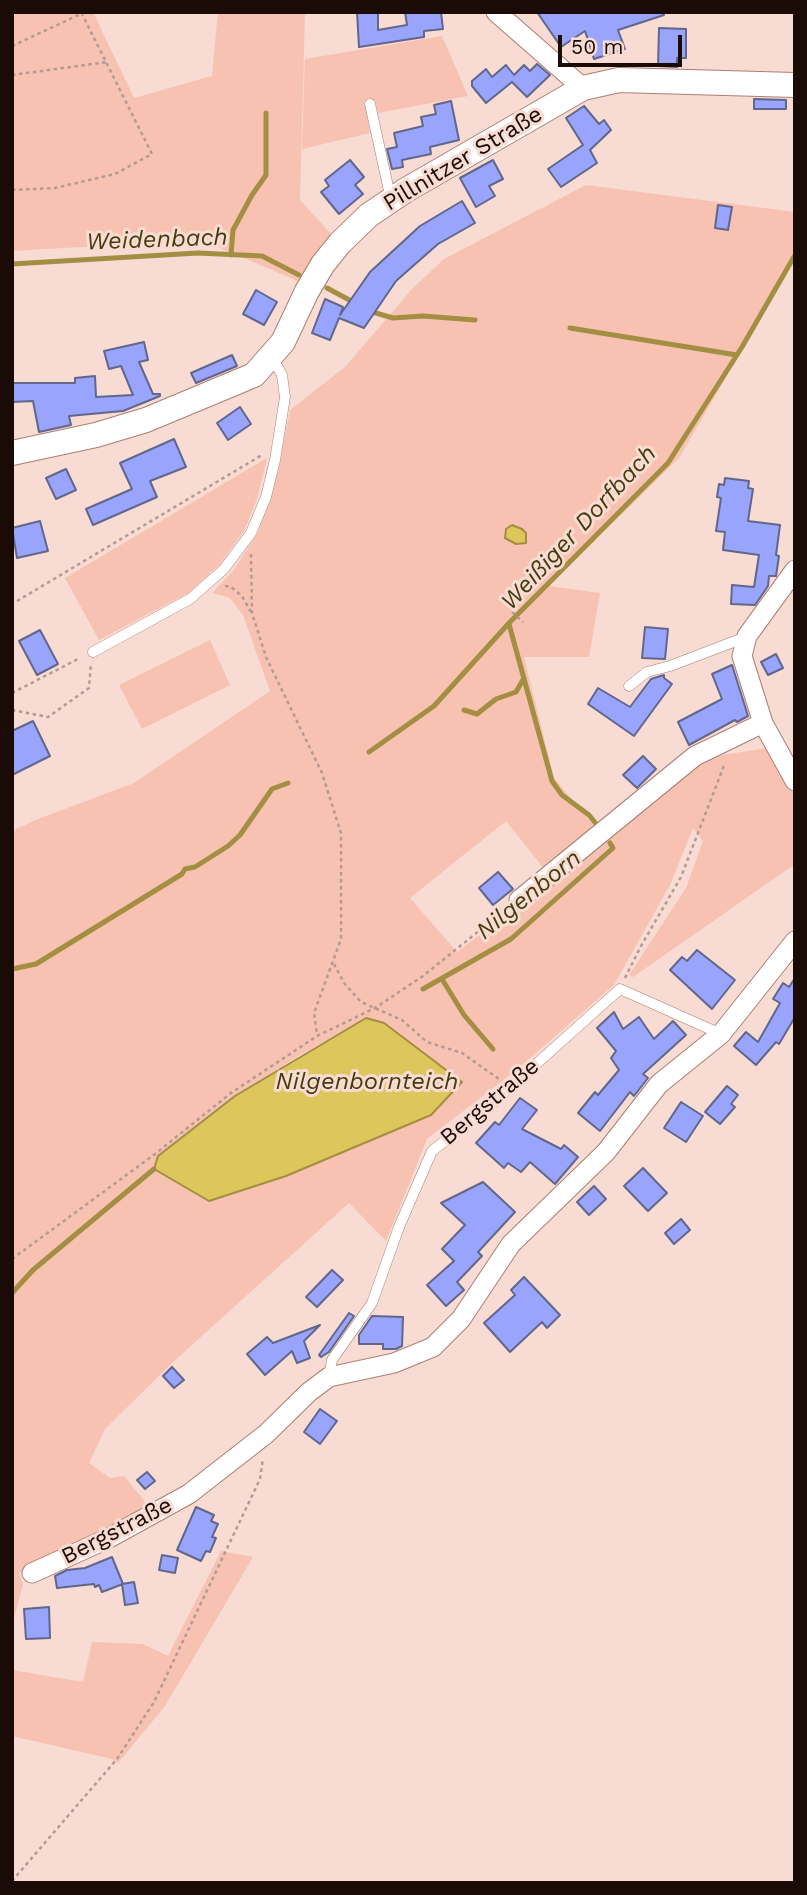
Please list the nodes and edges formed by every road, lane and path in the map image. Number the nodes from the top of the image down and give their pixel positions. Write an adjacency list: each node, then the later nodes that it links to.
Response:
1 (496, 12): 7 (street)
2 (83, 13): 3 (path); 4 (path)
3 (12, 46)
4 (107, 62): 5 (path); 9 (path)
5 (12, 75)
6 (795, 85): 7 (street, Pillnitzer Straße)
7 (583, 88): 10 (street, Pillnitzer Straße)
8 (370, 104): 10 (lane)
9 (12, 190)
10 (391, 200): 11 (street, Pillnitzer Straße)
11 (272, 356): 12 (lane); 13 (street, Pillnitzer Straße)
12 (277, 446): 14 (lane); 17 (path)
13 (12, 453)
14 (251, 533): 16 (lane); 19 (path)
15 (795, 570): 21 (street)
16 (204, 587): 19 (path); 22 (lane)
17 (17, 601)
18 (512, 612): 20 (path)
19 (252, 613): 31 (path)
20 (523, 622)
21 (747, 636): 23 (lane); 26 (street)
22 (93, 652): 24 (path); 25 (path)
23 (629, 686)
24 (12, 693)
25 (12, 710)
26 (763, 723): 27 (street); 28 (street)
27 (736, 737): 29 (street); 32 (path)
28 (795, 780)
29 (519, 900): 33 (path)
30 (795, 941): 34 (street, Bergstraße)
31 (334, 962): 33 (path); 35 (path)
32 (620, 989): 34 (lane); 36 (lane, Bergstraße)
33 (374, 1008): 35 (path); 36 (path)
34 (721, 1034): 38 (street, Bergstraße)
35 (317, 1036): 37 (path)
36 (509, 1087): 38 (lane, Bergstraße)
37 (12, 1259)
38 (329, 1377): 39 (street, Bergstraße)
39 (266, 1434): 40 (street, Bergstraße); 41 (path)
40 (32, 1573)
41 (12, 1881)

